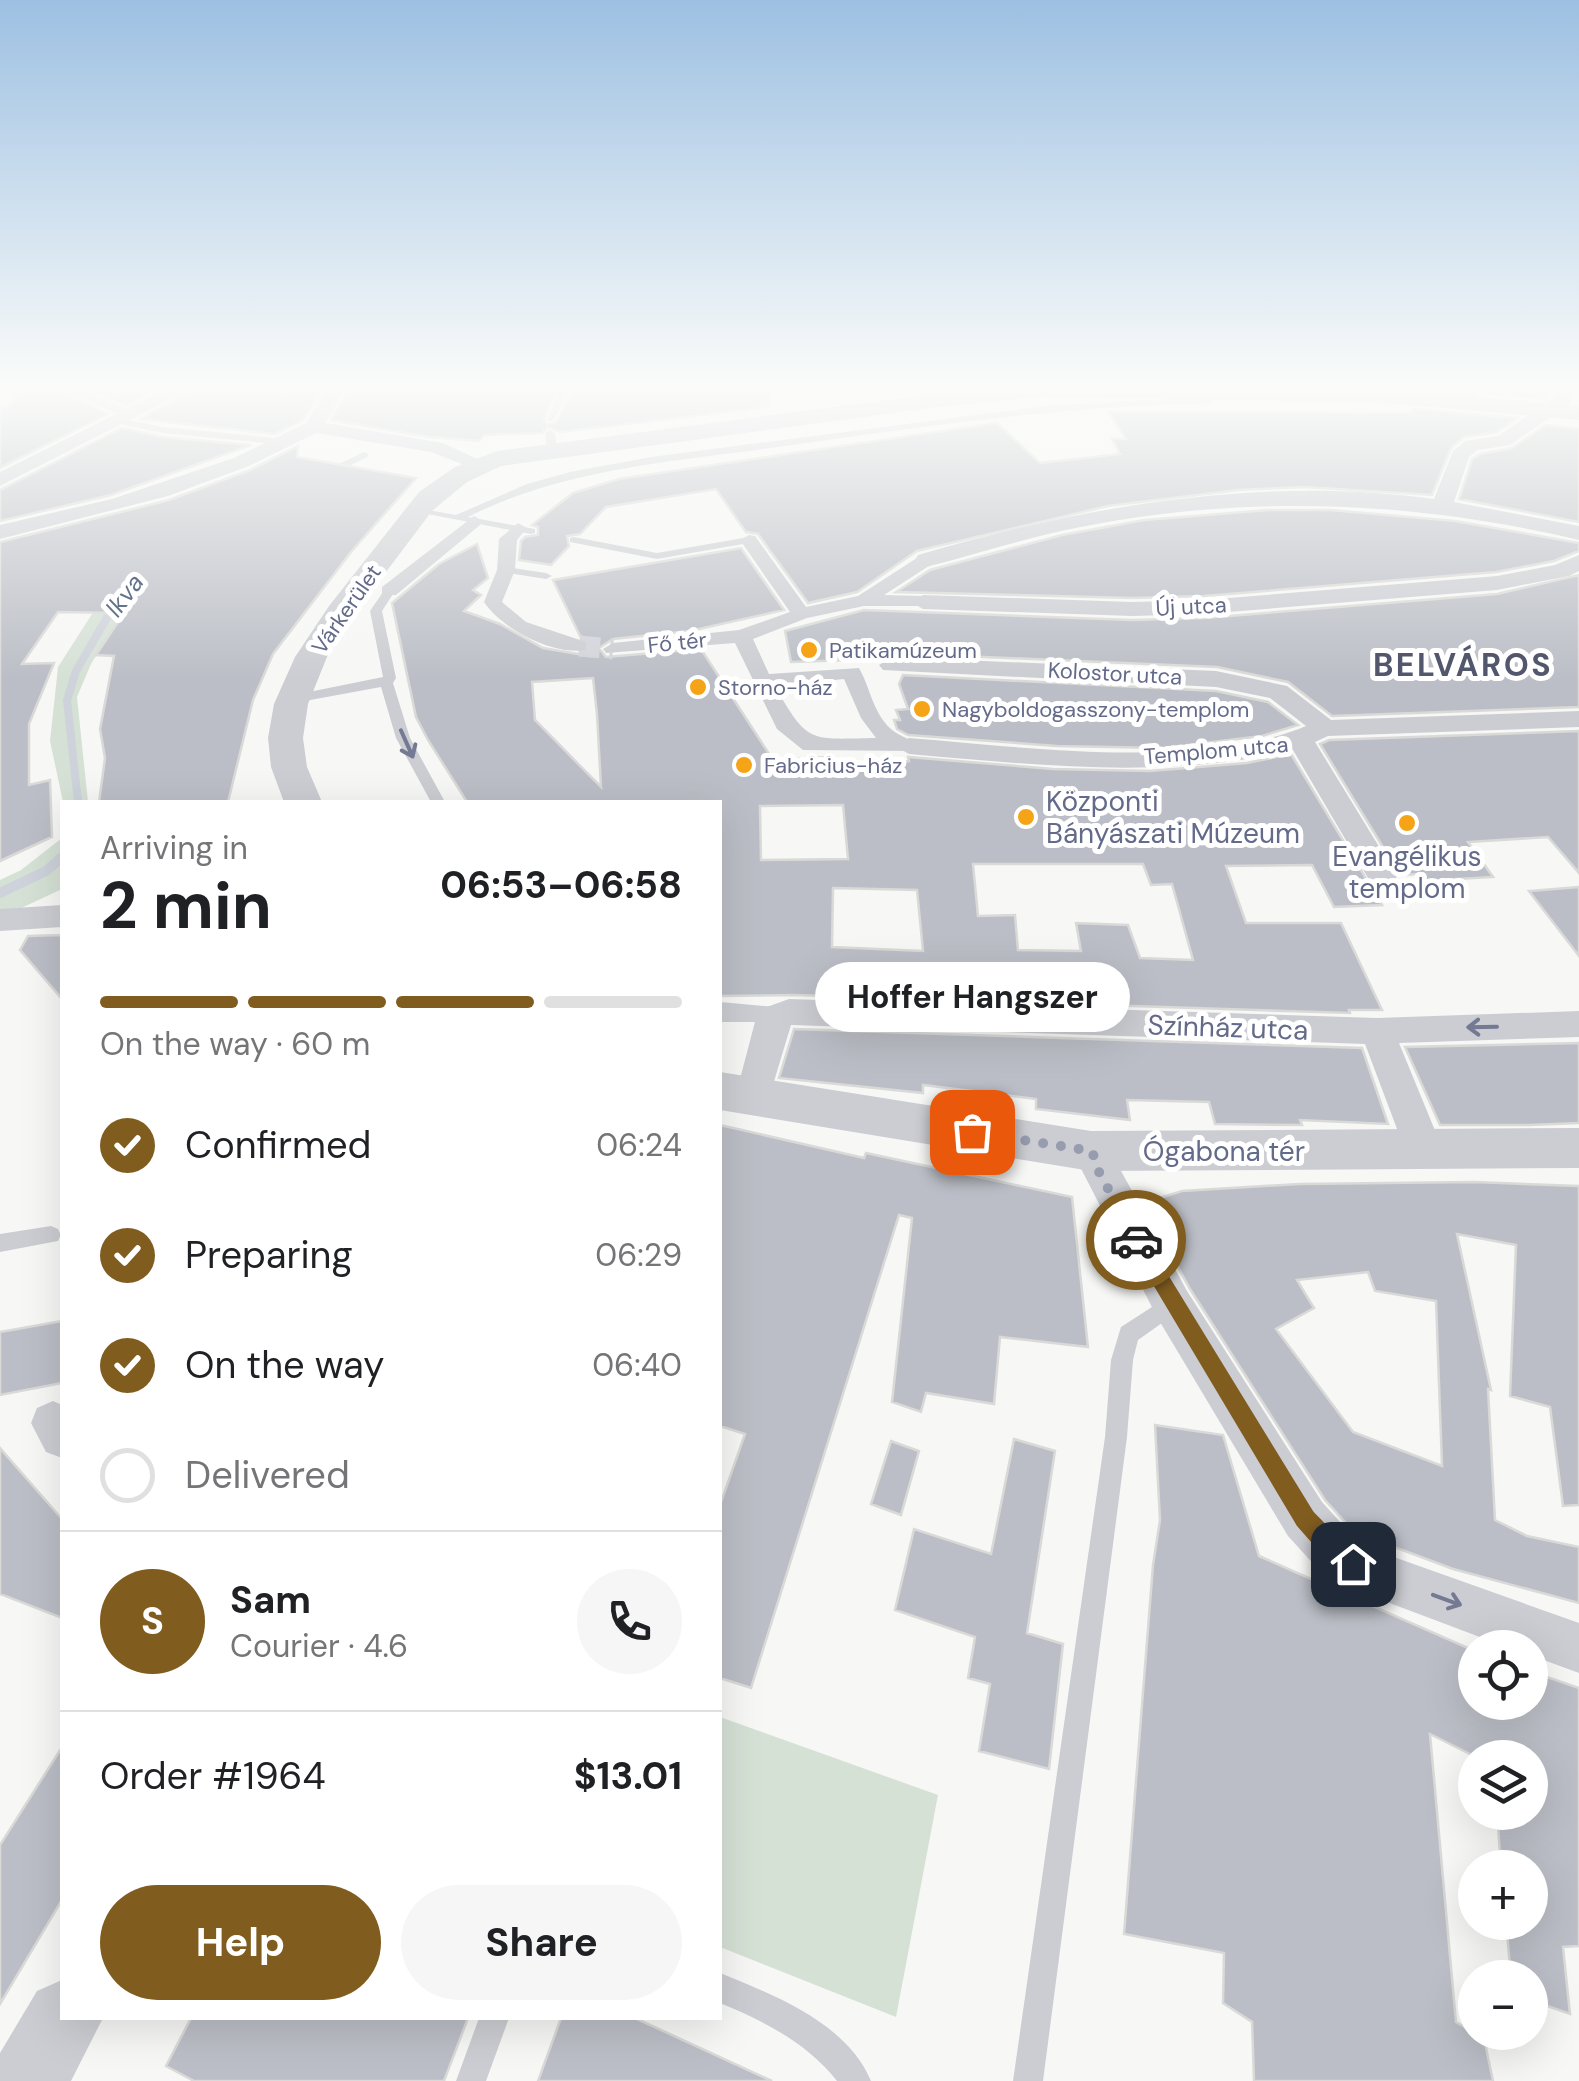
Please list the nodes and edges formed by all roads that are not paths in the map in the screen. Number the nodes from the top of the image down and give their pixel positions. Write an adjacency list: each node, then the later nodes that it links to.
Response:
1 (167, 486): 9 (street)
2 (443, 486): 6 (street, Várkerület)
3 (532, 486): 7 (lane)
4 (1449, 486): 5 (street)
5 (1442, 506): 10 (street); 13 (street)
6 (418, 511): 7 (lane); 28 (street, Várkerület)
7 (466, 520): 8 (lane); 17 (street, Várkerület)
8 (524, 530): 15 (street)
9 (0, 532)
10 (1579, 533)
11 (749, 540): 12 (lane); 20 (street)
12 (579, 541)
13 (926, 560): 18 (street)
14 (1579, 562): 19 (street, Új utca)
15 (506, 570): 16 (lane); 22 (street)
16 (546, 576)
17 (389, 591): 27 (lane, Várkerület)
18 (864, 600): 19 (street, Új utca); 20 (street, Új utca)
19 (923, 602)
20 (801, 614): 21 (street, Fő tér)
21 (742, 636): 23 (street, Fő tér); 26 (street, Fő tér)
22 (579, 646)
23 (613, 649)
24 (892, 665): 25 (street); 30 (street, Kolostor utca)
25 (852, 672): 26 (street); 31 (street)
26 (762, 681): 31 (street, Fő tér)
27 (386, 682): 28 (lane, Várkerület); 33 (lane, Várkerület, one-way to 33)
28 (294, 699): 32 (street, Várkerület)
29 (1579, 720): 30 (street, Templom utca)
30 (1312, 735): 31 (street, Templom utca); 34 (street)
31 (901, 745)
32 (302, 800)
33 (437, 800)
34 (1382, 876)
35 (60, 916): 36 (street)
36 (0, 920)
37 (722, 1012): 38 (street, Színház utca)
38 (777, 1015): 40 (street, Színház utca); 41 (street, Ógabona tér)
39 (1579, 1024): 40 (street, Színház utca, one-way to 40)
40 (1377, 1031): 43 (street)
41 (736, 1094): 44 (street, Ógabona tér)
42 (1579, 1148): 43 (street, Ógabona tér)
43 (1424, 1150): 44 (street, Ógabona tér)
44 (1092, 1151): 47 (street)
45 (51, 1234): 46 (lane)
46 (0, 1243)
47 (1172, 1304): 48 (street, one-way to 48); 55 (lane)
48 (1579, 1648)
49 (722, 1989): 54 (lane)
50 (63, 2020): 52 (street)
51 (493, 2020): 53 (lane)
52 (28, 2081)
53 (471, 2081)
54 (856, 2081)
55 (1028, 2081)

